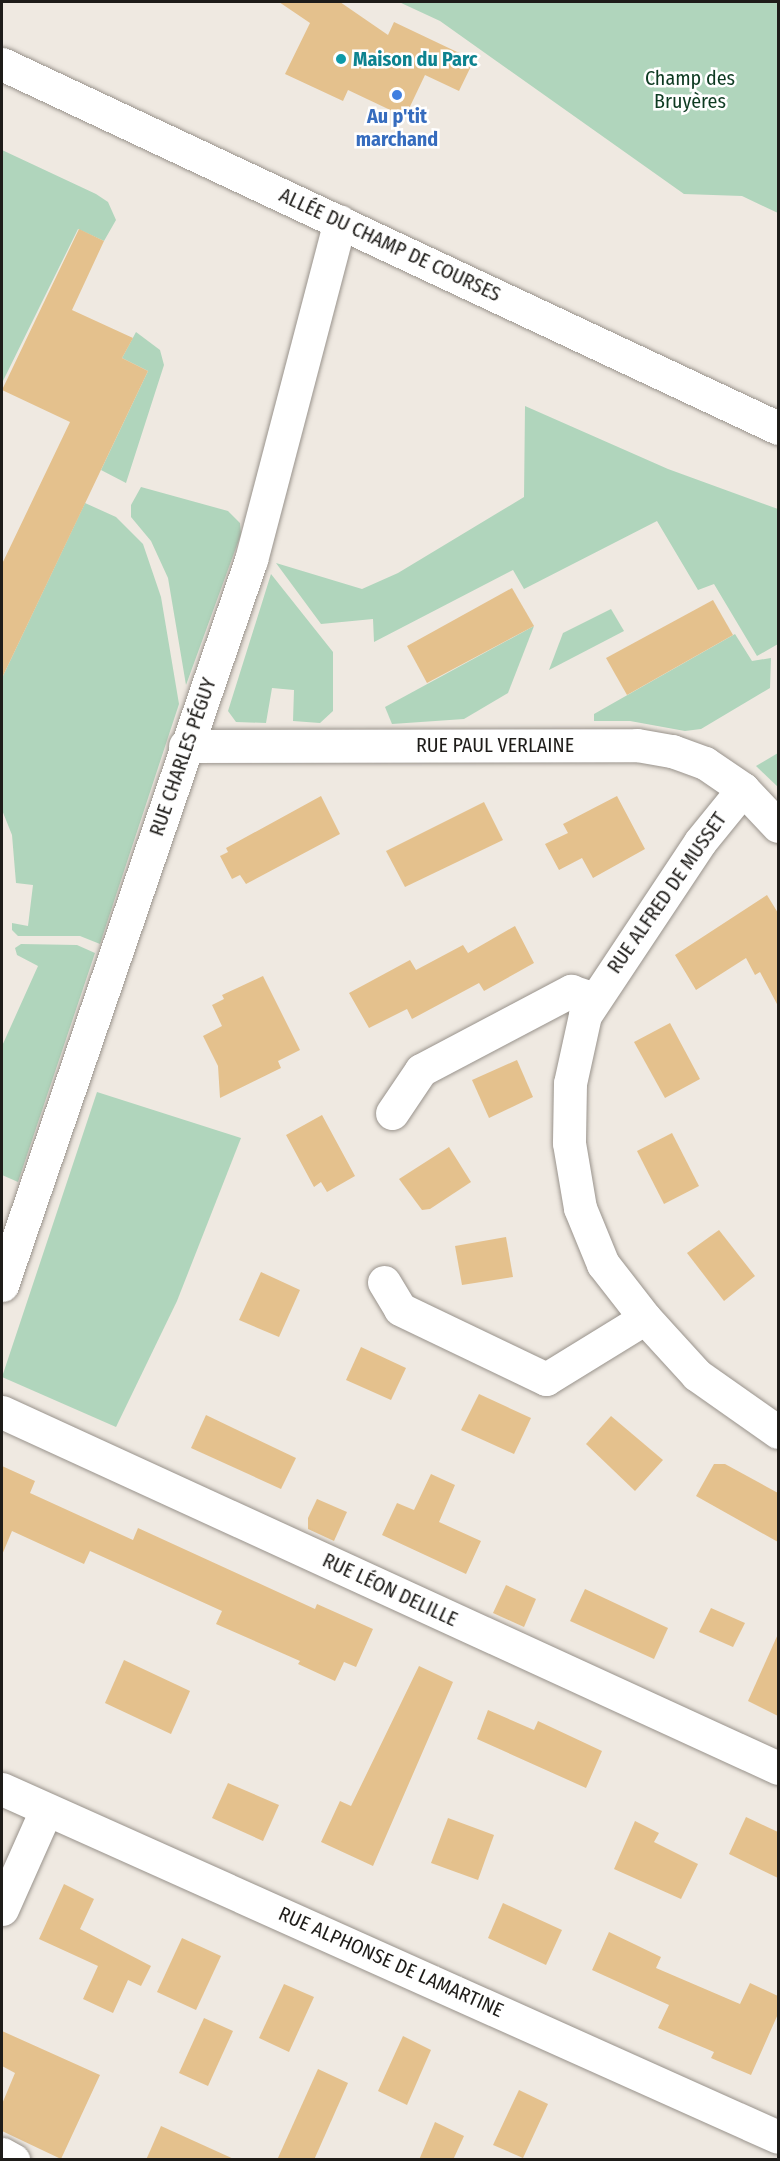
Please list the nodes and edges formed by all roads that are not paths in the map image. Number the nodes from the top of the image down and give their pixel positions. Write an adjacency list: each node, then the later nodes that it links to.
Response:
1 (2, 64): 2 (street, ALLÉE DU CHAMP DE COURSES)
2 (340, 221): 3 (street, ALLÉE DU CHAMP DE COURSES); 4 (street, RUE CHARLES PÉGUY)
3 (778, 428)
4 (185, 746): 5 (street, RUE PAUL VERLAINE); 10 (street, RUE CHARLES PÉGUY)
5 (743, 789): 6 (street, RUE PAUL VERLAINE); 7 (street, RUE ALFRED DE MUSSET)
6 (778, 826)
7 (594, 999): 8 (street); 11 (street, RUE ALFRED DE MUSSET)
8 (392, 1113)
9 (384, 1282): 11 (street)
10 (2, 1285)
11 (645, 1318): 13 (street, RUE ALFRED DE MUSSET)
12 (2, 1412): 14 (street, RUE LÉON DELILLE)
13 (778, 1432)
14 (778, 1768)
15 (2, 1789): 16 (street, RUE ALPHONSE DE LAMARTINE)
16 (46, 1810): 17 (street); 18 (street, RUE ALPHONSE DE LAMARTINE)
17 (2, 1909)
18 (778, 2137)
19 (2, 2154): 20 (street)
20 (13, 2160)

